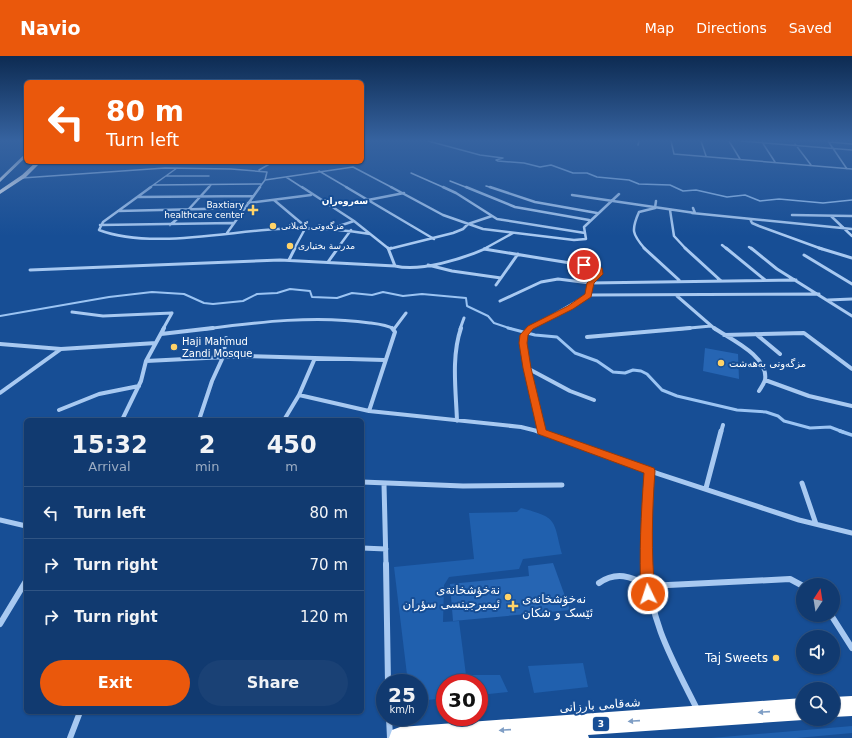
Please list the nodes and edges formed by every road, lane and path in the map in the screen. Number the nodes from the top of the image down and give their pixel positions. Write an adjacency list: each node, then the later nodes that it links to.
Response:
1 (8, 173): 15 (main road)
2 (27, 173): 13 (main road)
3 (102, 173): 13 (street)
4 (170, 173): 10 (street)
5 (267, 173): 14 (street)
6 (309, 173): 12 (street)
7 (322, 173): 30 (street)
8 (364, 173): 22 (street)
9 (411, 173): 42 (street)
10 (166, 176): 11 (street); 18 (street)
11 (210, 176)
12 (286, 177): 14 (street); 24 (street)
13 (22, 178): 21 (main road)
14 (265, 180): 17 (street)
15 (0, 181)
16 (450, 181): 46 (street)
17 (262, 184): 19 (street); 27 (street)
18 (154, 185): 19 (street); 28 (street)
19 (211, 185): 26 (street)
20 (486, 186): 40 (street)
21 (0, 192)
22 (404, 193): 30 (street); 49 (street)
23 (619, 194): 31 (street)
24 (312, 195): 29 (street); 47 (street)
25 (572, 195): 31 (street)
26 (201, 196): 27 (street); 28 (street); 37 (street)
27 (253, 196): 33 (street)
28 (137, 197): 39 (street)
29 (274, 200): 33 (street); 53 (street)
30 (368, 200): 63 (street)
31 (612, 201): 35 (street); 40 (street)
32 (656, 201): 35 (street)
33 (248, 203): 34 (street)
34 (243, 208): 37 (street); 48 (street)
35 (655, 208): 38 (street); 77 (street)
36 (693, 208): 41 (street)
37 (189, 209): 39 (street); 51 (street)
38 (670, 210): 41 (street); 78 (street)
39 (117, 211): 52 (street)
40 (597, 213): 46 (street)
41 (692, 213): 45 (street)
42 (492, 216): 49 (street); 60 (street)
43 (831, 216): 44 (street); 50 (street); 55 (street)
44 (852, 216)
45 (750, 219): 50 (street); 70 (street)
46 (589, 220): 60 (street)
47 (354, 221): 54 (street); 61 (street)
48 (233, 223): 51 (street); 58 (street)
49 (468, 224): 59 (street); 63 (street)
50 (797, 224): 55 (street)
51 (170, 225): 52 (street)
52 (100, 226): 58 (street)
53 (305, 229): 54 (street); 58 (street); 71 (street)
54 (330, 229): 56 (street)
55 (845, 229): 57 (street); 62 (street)
56 (351, 230): 61 (street); 72 (street)
57 (852, 230)
58 (227, 233)
59 (513, 233): 60 (street); 67 (street)
60 (585, 233)
61 (370, 234): 66 (street)
62 (852, 236)
63 (434, 238): 66 (street)
64 (722, 246): 79 (street)
65 (749, 247): 80 (street)
66 (389, 249): 74 (street)
67 (484, 249): 68 (street); 73 (street)
68 (518, 254): 76 (street); 81 (street)
69 (804, 255): 82 (street)
70 (852, 258)
71 (289, 260): 72 (street); 75 (street)
72 (328, 262): 74 (street)
73 (427, 265): 74 (street); 76 (street)
74 (395, 266)
75 (30, 270)
76 (501, 278): 83 (street)
77 (679, 280): 78 (street); 81 (street)
78 (720, 280): 79 (street)
79 (765, 280): 80 (street)
80 (796, 280): 84 (street)
81 (590, 283): 85 (street); 89 (street)
82 (852, 284)
83 (496, 285)
84 (819, 294): 86 (street); 88 (street)
85 (588, 295): 86 (street); 109 (street)
86 (676, 296): 94 (street)
87 (852, 299): 88 (street)
88 (828, 300): 92 (street)
89 (500, 301)
90 (72, 312): 96 (street)
91 (406, 312): 95 (street)
92 (852, 316)
93 (464, 318): 123 (street)
94 (711, 326): 98 (street); 99 (street)
95 (394, 329): 96 (street); 107 (street)
96 (161, 334): 101 (street)
97 (756, 334): 98 (street); 104 (street); 110 (street)
98 (724, 335): 111 (street)
99 (587, 337)
100 (226, 338): 105 (street)
101 (156, 343): 103 (street); 108 (street)
102 (0, 344): 103 (street)
103 (61, 349): 114 (street)
104 (780, 354)
105 (223, 357): 106 (street); 108 (street); 121 (street)
106 (315, 358): 107 (street); 115 (street)
107 (384, 360): 119 (street)
108 (146, 361): 112 (street)
109 (527, 368): 116 (street); 125 (street)
110 (852, 369)
111 (765, 380): 113 (street); 117 (street)
112 (139, 386): 118 (street); 120 (street)
113 (759, 391)
114 (0, 393)
115 (299, 395): 119 (street); 122 (street)
116 (594, 400)
117 (852, 406)
118 (59, 410)
119 (369, 412): 123 (street)
120 (123, 418)
121 (201, 418)
122 (285, 418)
123 (457, 421): 125 (street)
124 (724, 425): 131 (street)
125 (542, 432): 126 (street)
126 (650, 471): 131 (street); 141 (street)
127 (364, 482): 129 (street)
128 (802, 483): 133 (street)
129 (384, 484): 130 (street); 137 (street)
130 (562, 485)
131 (706, 488): 133 (street)
132 (0, 520): 134 (street)
133 (816, 524): 135 (street)
134 (24, 526)
135 (852, 533)
136 (364, 548): 137 (street)
137 (386, 549): 145 (street)
138 (796, 582): 141 (street)
139 (599, 583): 141 (street)
140 (24, 584): 143 (street)
141 (648, 586): 150 (street)
142 (835, 622): 144 (street)
143 (0, 624)
144 (852, 648)
145 (388, 674)
146 (852, 706): 147 (highway)
147 (840, 707)
148 (796, 710): 150 (highway, شەقامی بارزانی / 3, one-way to 150)
149 (79, 714): 153 (street)
150 (701, 717): 152 (highway, شەقامی بارزانی / 3, one-way to 152)
151 (389, 726): 154 (street)
152 (577, 732): 155 (highway, شەقامی بارزانی / 3, one-way to 155)
153 (70, 738)
154 (390, 738)
155 (400, 738)

